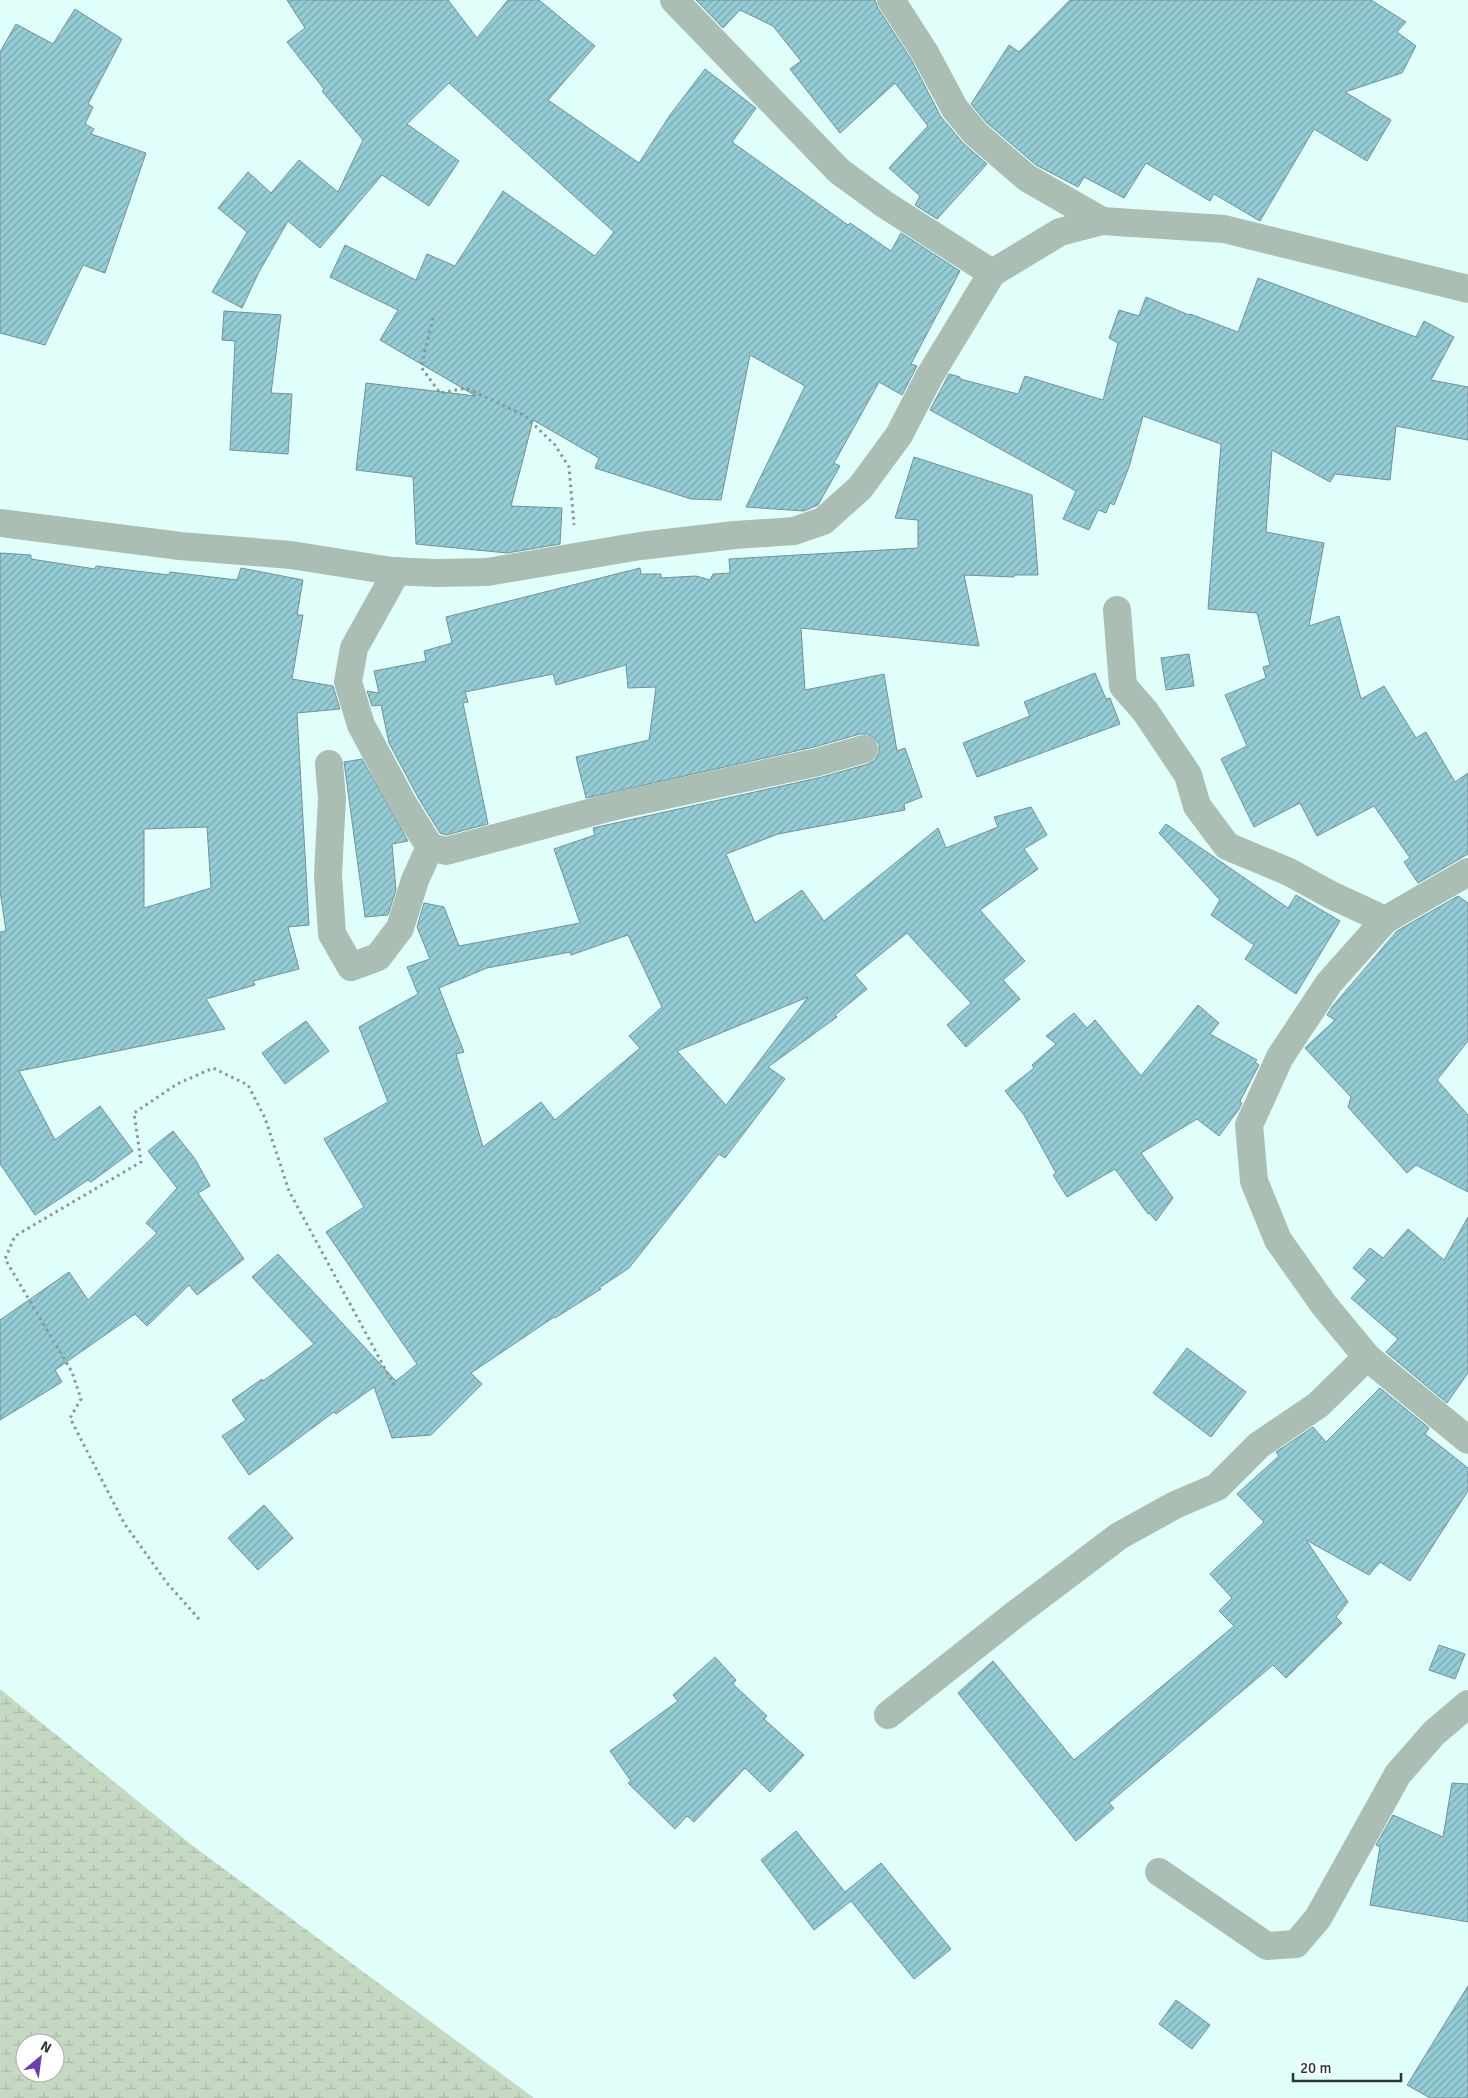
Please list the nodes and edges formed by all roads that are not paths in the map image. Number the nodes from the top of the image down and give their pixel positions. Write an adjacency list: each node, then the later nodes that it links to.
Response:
1 (674, 0): 4 (street)
2 (891, 0): 3 (street)
3 (1102, 221): 4 (street); 5 (street)
4 (992, 273): 7 (street)
5 (1468, 289)
6 (0, 523): 7 (street)
7 (397, 571): 11 (street)
8 (1117, 610): 13 (street)
9 (864, 750): 11 (street)
10 (329, 764): 11 (street)
11 (430, 847)
12 (1468, 872): 13 (street)
13 (1385, 920): 14 (street)
14 (1367, 1357): 15 (street); 17 (street)
15 (1468, 1440)
16 (1468, 1704): 18 (street)
17 (888, 1714)
18 (1159, 1872)

